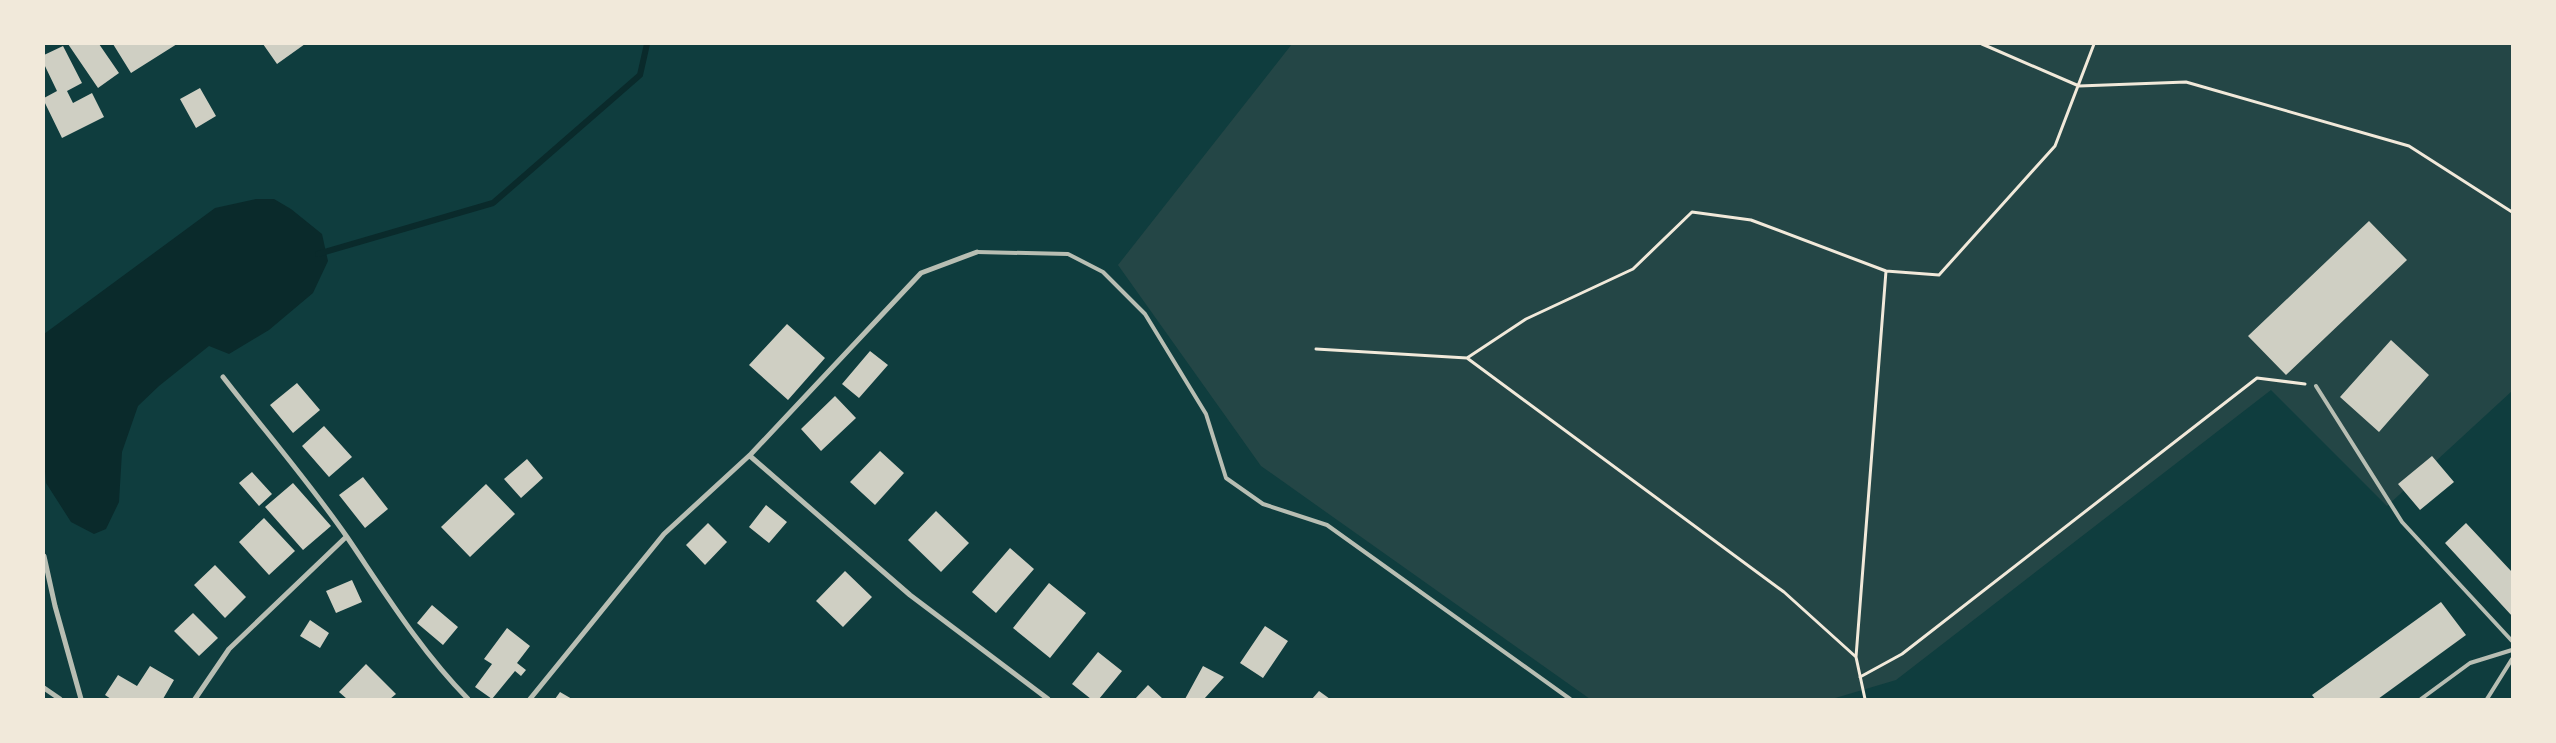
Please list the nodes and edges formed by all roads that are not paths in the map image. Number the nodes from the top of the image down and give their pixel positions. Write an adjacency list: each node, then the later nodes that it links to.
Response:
1 (977, 252): 4 (street); 17 (lane)
2 (223, 377): 5 (street)
3 (2316, 386): 7 (lane)
4 (750, 456): 15 (street); 16 (street)
5 (346, 537): 13 (street); 14 (street)
6 (44, 556): 12 (street)
7 (2512, 641)
8 (2512, 650): 18 (lane)
9 (2512, 659): 19 (lane)
10 (44, 688): 11 (street)
11 (60, 699)
12 (81, 699)
13 (195, 699)
14 (468, 699)
15 (530, 699)
16 (1048, 699)
17 (1570, 699)
18 (2421, 699)
19 (2487, 699)

